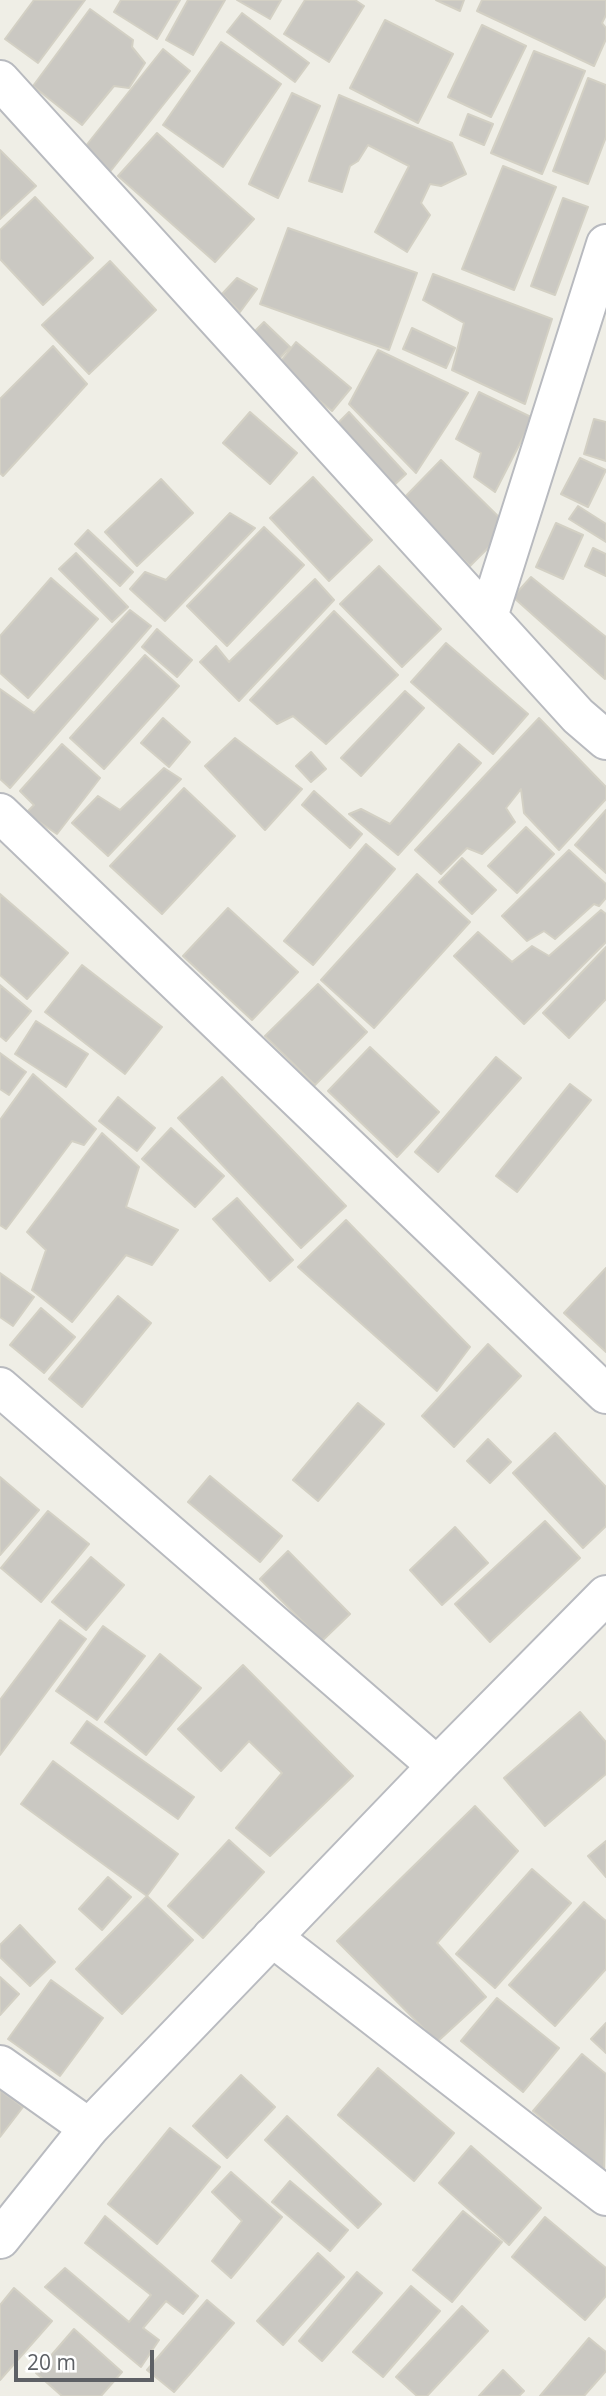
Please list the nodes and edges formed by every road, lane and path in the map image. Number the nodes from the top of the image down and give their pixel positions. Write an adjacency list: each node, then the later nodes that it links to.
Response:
1 (0, 80): 3 (street)
2 (606, 244): 3 (street)
3 (488, 617): 4 (street)
4 (606, 740)
5 (0, 813): 7 (street)
6 (0, 1387): 9 (street)
7 (606, 1394)
8 (606, 1595): 9 (street)
9 (437, 1766): 10 (street)
10 (272, 1937): 12 (street); 13 (street)
11 (0, 2065): 12 (street)
12 (89, 2128): 14 (street)
13 (606, 2196)
14 (0, 2239)

